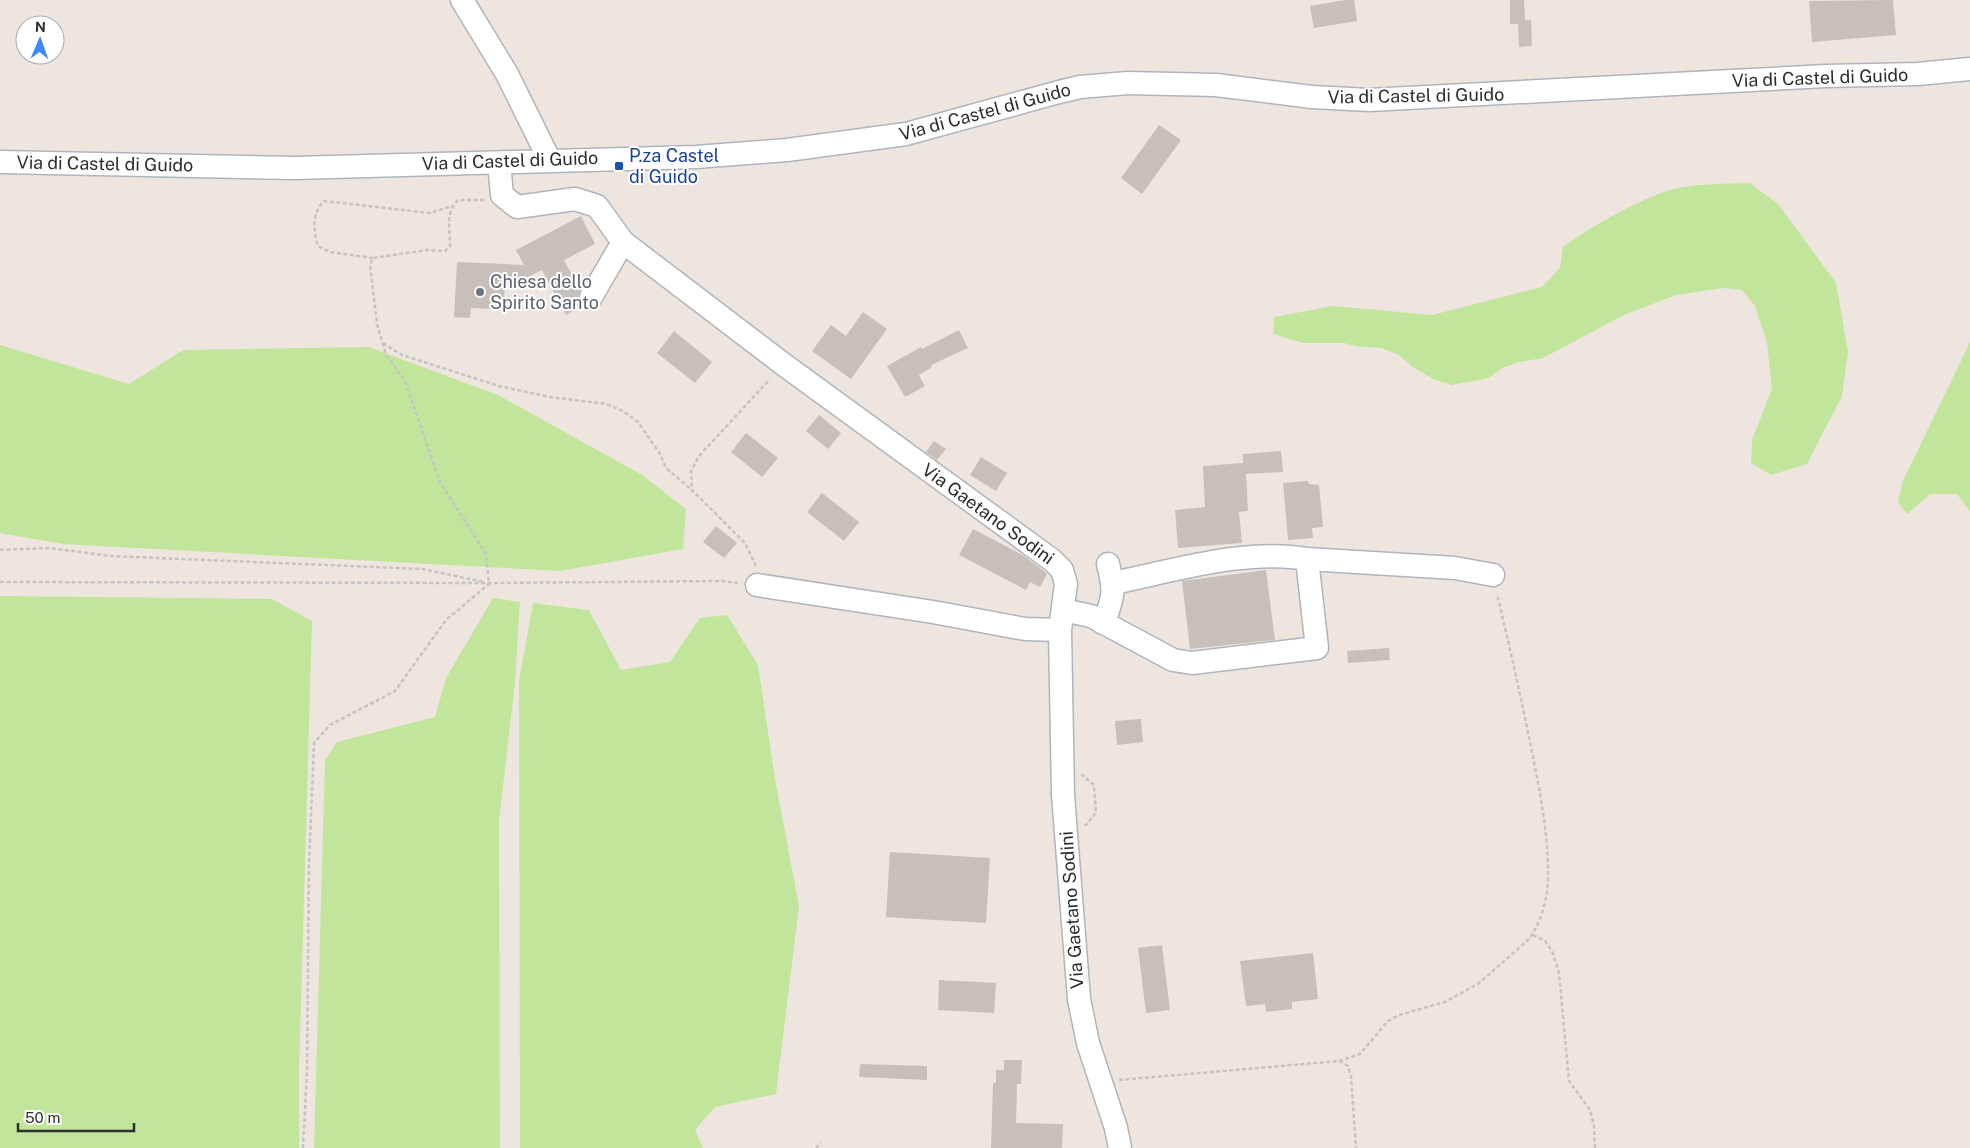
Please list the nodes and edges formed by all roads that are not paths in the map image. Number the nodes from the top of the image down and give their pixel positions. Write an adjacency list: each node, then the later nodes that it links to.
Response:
1 (462, 0): 3 (street)
2 (1970, 70): 3 (street, Via di Castel di Guido)
3 (549, 159): 5 (street, Via di Castel di Guido)
4 (0, 162): 5 (street, Via di Castel di Guido)
5 (499, 163): 6 (street, Via Gaetano Sodini)
6 (623, 242): 7 (street); 11 (street, Via Gaetano Sodini)
7 (591, 297)
8 (1307, 559): 9 (street); 12 (street); 12 (street)
9 (1492, 575)
10 (757, 585): 11 (street)
11 (1062, 620): 12 (street); 13 (street, Via Gaetano Sodini)
12 (1103, 622)
13 (1120, 1148)

